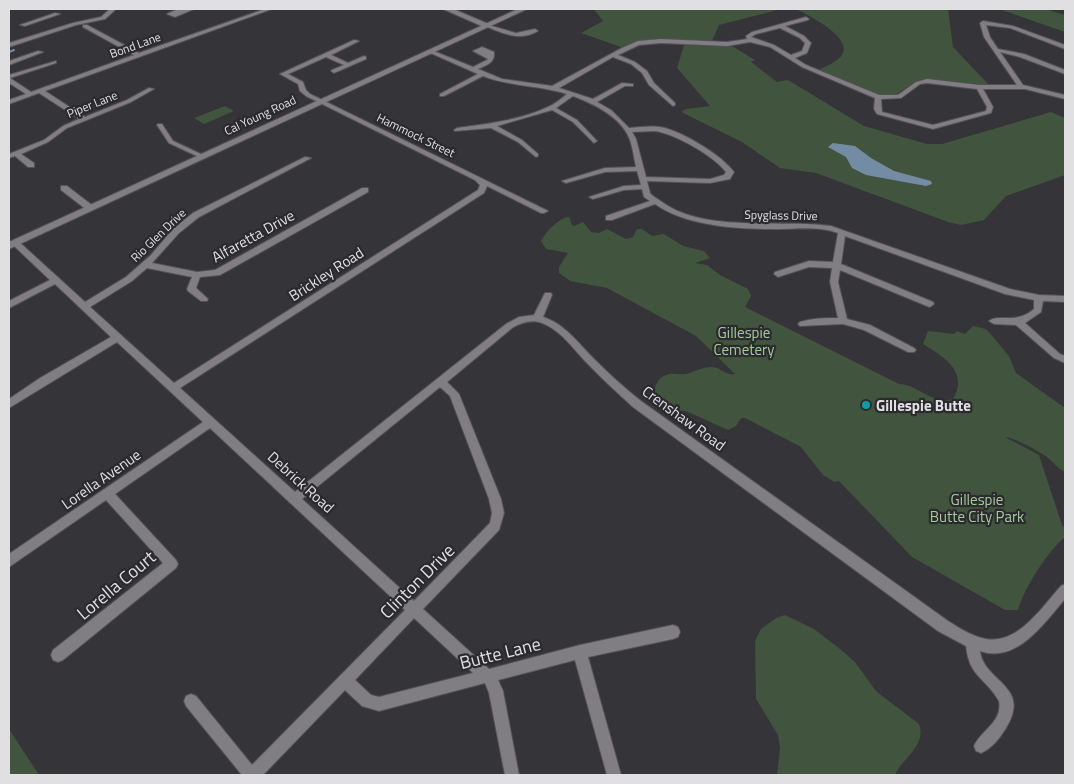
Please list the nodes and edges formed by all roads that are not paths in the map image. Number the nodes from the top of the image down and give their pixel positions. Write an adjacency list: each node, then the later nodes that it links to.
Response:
1 (49, 9): 8 (street)
2 (182, 9): 3 (street)
3 (191, 9)
4 (270, 9): 27 (street, Bond Lane)
5 (451, 9): 14 (main road)
6 (523, 9): 14 (main road, Cal Young Road)
7 (111, 11): 12 (street)
8 (62, 17): 12 (street); 13 (street)
9 (987, 17): 11 (street)
10 (806, 19): 16 (street)
11 (983, 23): 21 (street); 22 (street)
12 (74, 24): 20 (street)
13 (23, 25)
14 (487, 25): 17 (street); 23 (main road, Cal Young Road)
15 (85, 26): 27 (street)
16 (781, 26): 18 (street); 30 (street)
17 (535, 31)
18 (750, 40): 26 (street); 30 (street)
19 (356, 41): 25 (street)
20 (9, 45)
21 (1065, 46)
22 (995, 50): 36 (street); 40 (street)
23 (428, 51): 34 (street, Spyglass Drive); 50 (main road, Cal Young Road)
24 (40, 52): 32 (street)
25 (325, 54): 33 (street); 50 (street, Hammock Street)
26 (613, 55): 42 (street); 53 (street)
27 (138, 56): 44 (street, Bond Lane)
28 (364, 58): 33 (street)
29 (491, 58): 34 (street)
30 (791, 58): 48 (street)
31 (54, 62): 38 (street)
32 (9, 63)
33 (349, 65): 35 (street)
34 (472, 70): 37 (street, Spyglass Drive)
35 (334, 71)
36 (1065, 72)
37 (482, 74): 42 (street, Spyglass Drive); 46 (street)
38 (9, 78): 45 (street)
39 (632, 85): 52 (street)
40 (1021, 86): 41 (street); 49 (street)
41 (980, 87): 48 (street); 48 (street)
42 (554, 88): 47 (street, Spyglass Drive)
43 (151, 89): 55 (street, Piper Lane)
44 (40, 91): 45 (street, Bond Lane); 55 (street)
45 (30, 94): 51 (street, Bond Lane)
46 (442, 94)
47 (572, 94): 52 (street, Spyglass Drive); 54 (street)
48 (878, 97)
49 (1065, 98)
50 (320, 101): 63 (main road, Cal Young Road); 67 (street, Hammock Street)
51 (9, 102)
52 (592, 102): 59 (street, Spyglass Drive)
53 (673, 104)
54 (552, 108): 57 (street); 60 (street)
55 (84, 119): 61 (street, Piper Lane)
56 (160, 125): 63 (street)
57 (491, 125): 58 (street); 62 (street)
58 (457, 130)
59 (628, 130): 66 (street, Spyglass Drive); 69 (street)
60 (594, 141)
61 (12, 154): 65 (street, Piper Lane)
62 (536, 155)
63 (201, 156): 74 (main road, Cal Young Road)
64 (307, 158): 79 (street, Rio Glen Drive)
65 (31, 165)
66 (640, 169): 68 (street); 69 (street, Spyglass Drive)
67 (478, 178): 75 (street, Hammock Street); 100 (street, Brickley Road)
68 (566, 182)
69 (643, 183): 72 (street); 73 (street, Spyglass Drive)
70 (64, 188): 74 (street)
71 (365, 190): 82 (street, Alfaretta Drive)
72 (593, 197)
73 (654, 202): 76 (street); 77 (street, Spyglass Drive)
74 (90, 208): 78 (main road, Cal Young Road)
75 (544, 211)
76 (609, 218)
77 (842, 232): 80 (street); 85 (street, Spyglass Drive)
78 (12, 245): 83 (street, Debrick Road)
79 (146, 265): 82 (street, Alfaretta Drive); 90 (street, Rio Glen Drive)
80 (836, 265): 81 (street); 88 (street); 93 (street)
81 (778, 274)
82 (197, 275): 86 (street)
83 (54, 281): 89 (street); 90 (street, Debrick Road)
84 (548, 295): 91 (street)
85 (1038, 298): 87 (street, Spyglass Drive); 94 (street)
86 (204, 299)
87 (1065, 299)
88 (930, 304)
89 (9, 305)
90 (83, 307): 96 (street, Debrick Road)
91 (537, 319): 99 (street); 109 (street, Crenshaw Road)
92 (994, 321): 94 (street)
93 (843, 322): 95 (street); 97 (street)
94 (1020, 322): 98 (street)
95 (803, 324)
96 (117, 338): 100 (street, Debrick Road); 101 (street)
97 (911, 350)
98 (1065, 360)
99 (440, 382): 104 (street); 107 (street, Clinton Drive)
100 (173, 388): 102 (street, Debrick Road)
101 (9, 404)
102 (211, 422): 103 (street, Lorella Avenue); 104 (street, Debrick Road)
103 (107, 493): 105 (street, Lorella Avenue); 111 (street, Lorella Court)
104 (296, 498): 107 (street, Debrick Road)
105 (9, 561)
106 (1065, 590): 109 (street, Crenshaw Road)
107 (414, 609): 112 (street, Debrick Road); 113 (street, Clinton Drive)
108 (673, 632): 110 (street, Butte Lane)
109 (972, 642): 115 (street)
110 (580, 652): 112 (street, Butte Lane); 118 (street)
111 (58, 655)
112 (487, 676): 113 (street, Butte Lane); 117 (street, Debrick Road)
113 (346, 680): 116 (street, Clinton Drive)
114 (191, 701): 116 (street, Clinton Drive)
115 (980, 746)
116 (252, 775)
117 (512, 775)
118 (614, 775)

